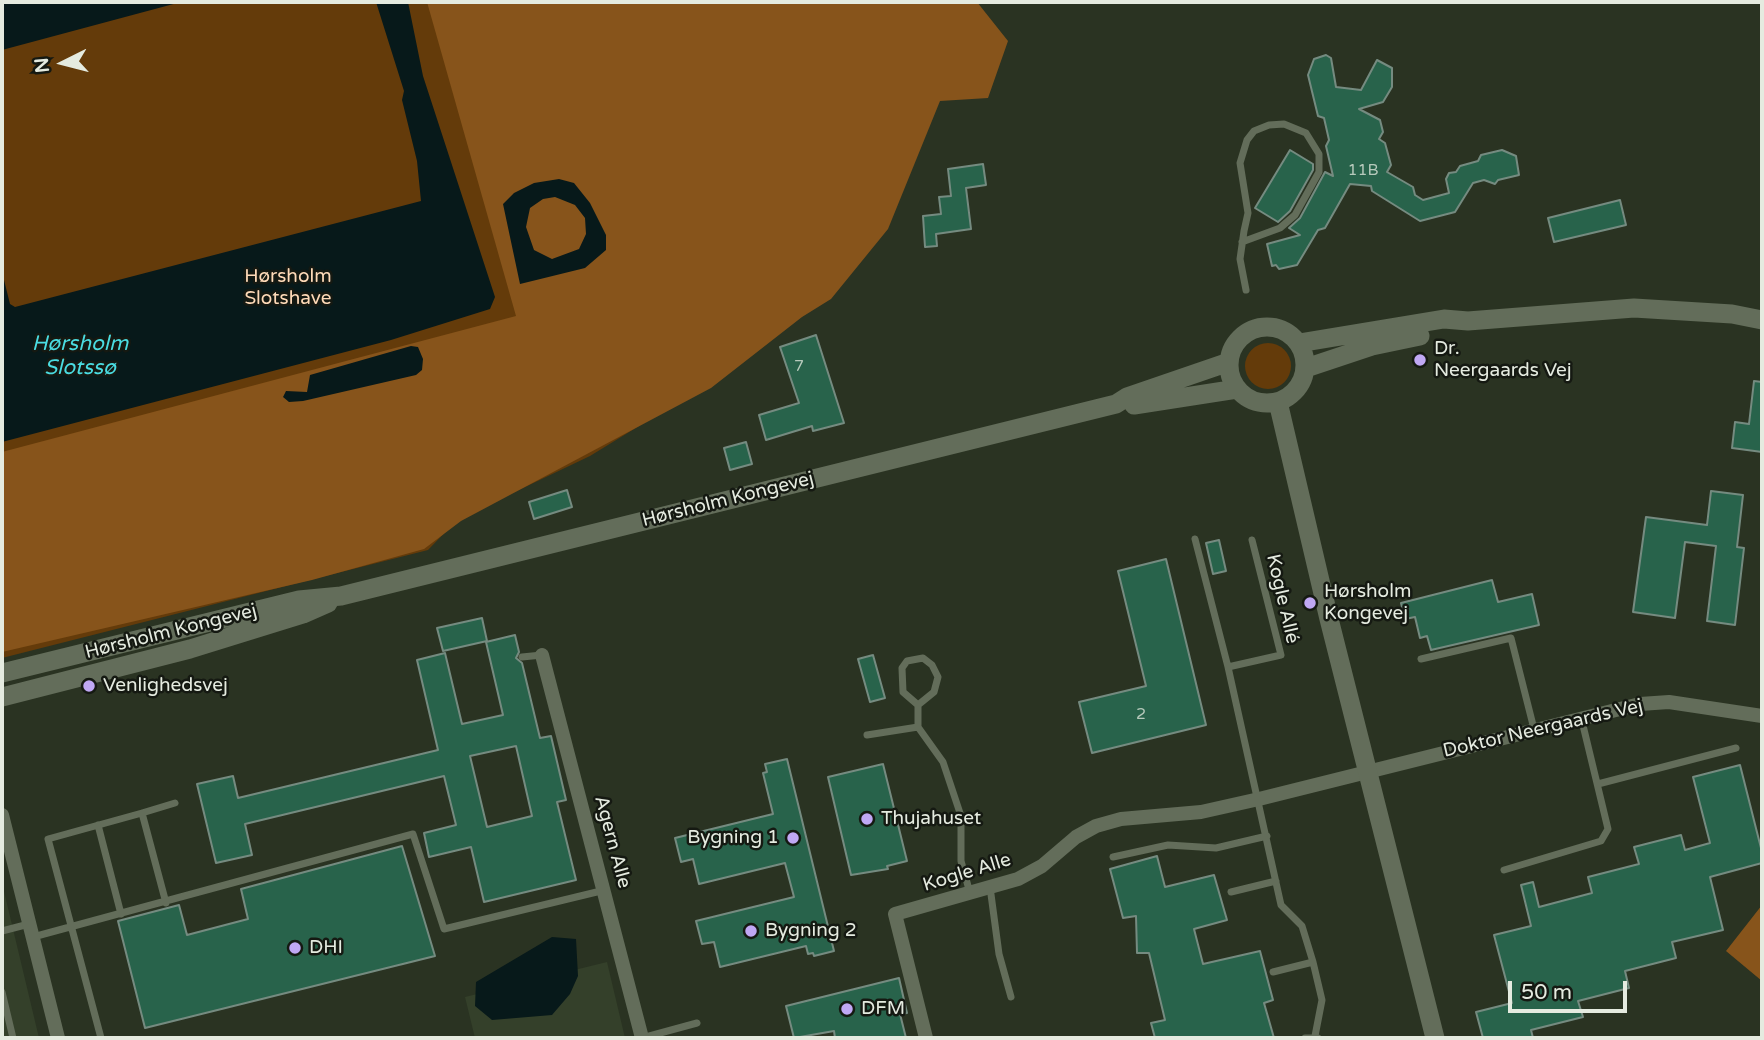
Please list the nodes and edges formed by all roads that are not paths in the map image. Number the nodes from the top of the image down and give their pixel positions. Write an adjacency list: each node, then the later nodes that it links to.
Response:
1 (1242, 242): 1 (lane); 2 (lane)
2 (1246, 290)
3 (1762, 320): 4 (main road)
4 (1468, 321): 5 (main road); 7 (main road)
5 (1299, 343): 6 (main road); 7 (main road)
6 (1229, 362): 8 (main road); 10 (main road, Hørsholm Kongevej)
7 (1306, 368): 9 (main road)
8 (1237, 389): 9 (main road); 10 (main road, Hørsholm Kongevej)
9 (1278, 402): 29 (main road)
10 (1116, 404): 13 (main road, Hørsholm Kongevej)
11 (1195, 539): 18 (lane)
12 (1252, 540): 18 (lane, Kogle Allé)
13 (341, 596): 14 (main road, Hørsholm Kongevej); 21 (main road, Hørsholm Kongevej)
14 (181, 630): 19 (main road, Hørsholm Kongevej); 20 (main road)
15 (542, 655): 16 (lane); 41 (street, Agern Alle)
16 (522, 657)
17 (1421, 659): 26 (lane)
18 (1228, 667): 31 (lane)
19 (2, 673)
20 (2, 683)
21 (2, 697)
22 (918, 705): 22 (lane); 25 (lane)
23 (1762, 716): 24 (street, Doktor Neergaards Vej)
24 (1581, 718): 26 (street, Doktor Neergaards Vej); 30 (lane)
25 (918, 727): 27 (lane); 43 (lane)
26 (1534, 729): 29 (street, Doktor Neergaards Vej)
27 (867, 735)
28 (1736, 748): 30 (lane)
29 (1368, 772): 31 (street, Kogle Alle); 61 (main road)
30 (1598, 784): 38 (lane)
31 (1259, 799): 36 (lane); 40 (street, Kogle Alle)
32 (175, 803): 33 (lane)
33 (142, 813): 35 (lane); 44 (lane)
34 (2, 815): 47 (street)
35 (98, 825): 45 (lane); 46 (lane)
36 (1267, 836): 37 (lane); 39 (lane)
37 (1113, 857)
38 (1504, 870)
39 (1276, 881): 42 (lane); 49 (lane)
40 (990, 886): 43 (street, Kogle Alle); 52 (lane)
41 (605, 890): 44 (lane); 58 (street, Agern Alle)
42 (1231, 892)
43 (970, 893): 59 (street, Kogle Alle)
44 (166, 903): 45 (lane)
45 (121, 914): 46 (lane)
46 (70, 926): 47 (lane); 57 (lane)
47 (31, 930): 48 (lane); 56 (street)
48 (2, 931)
49 (1313, 962): 50 (lane); 54 (lane)
50 (1273, 972)
51 (2, 992): 55 (lane)
52 (1011, 997)
53 (697, 1023): 58 (lane)
54 (1317, 1037): 60 (lane)
55 (13, 1038)
56 (58, 1038)
57 (101, 1038)
58 (642, 1038)
59 (926, 1038)
60 (1305, 1038)
61 (1435, 1038)

